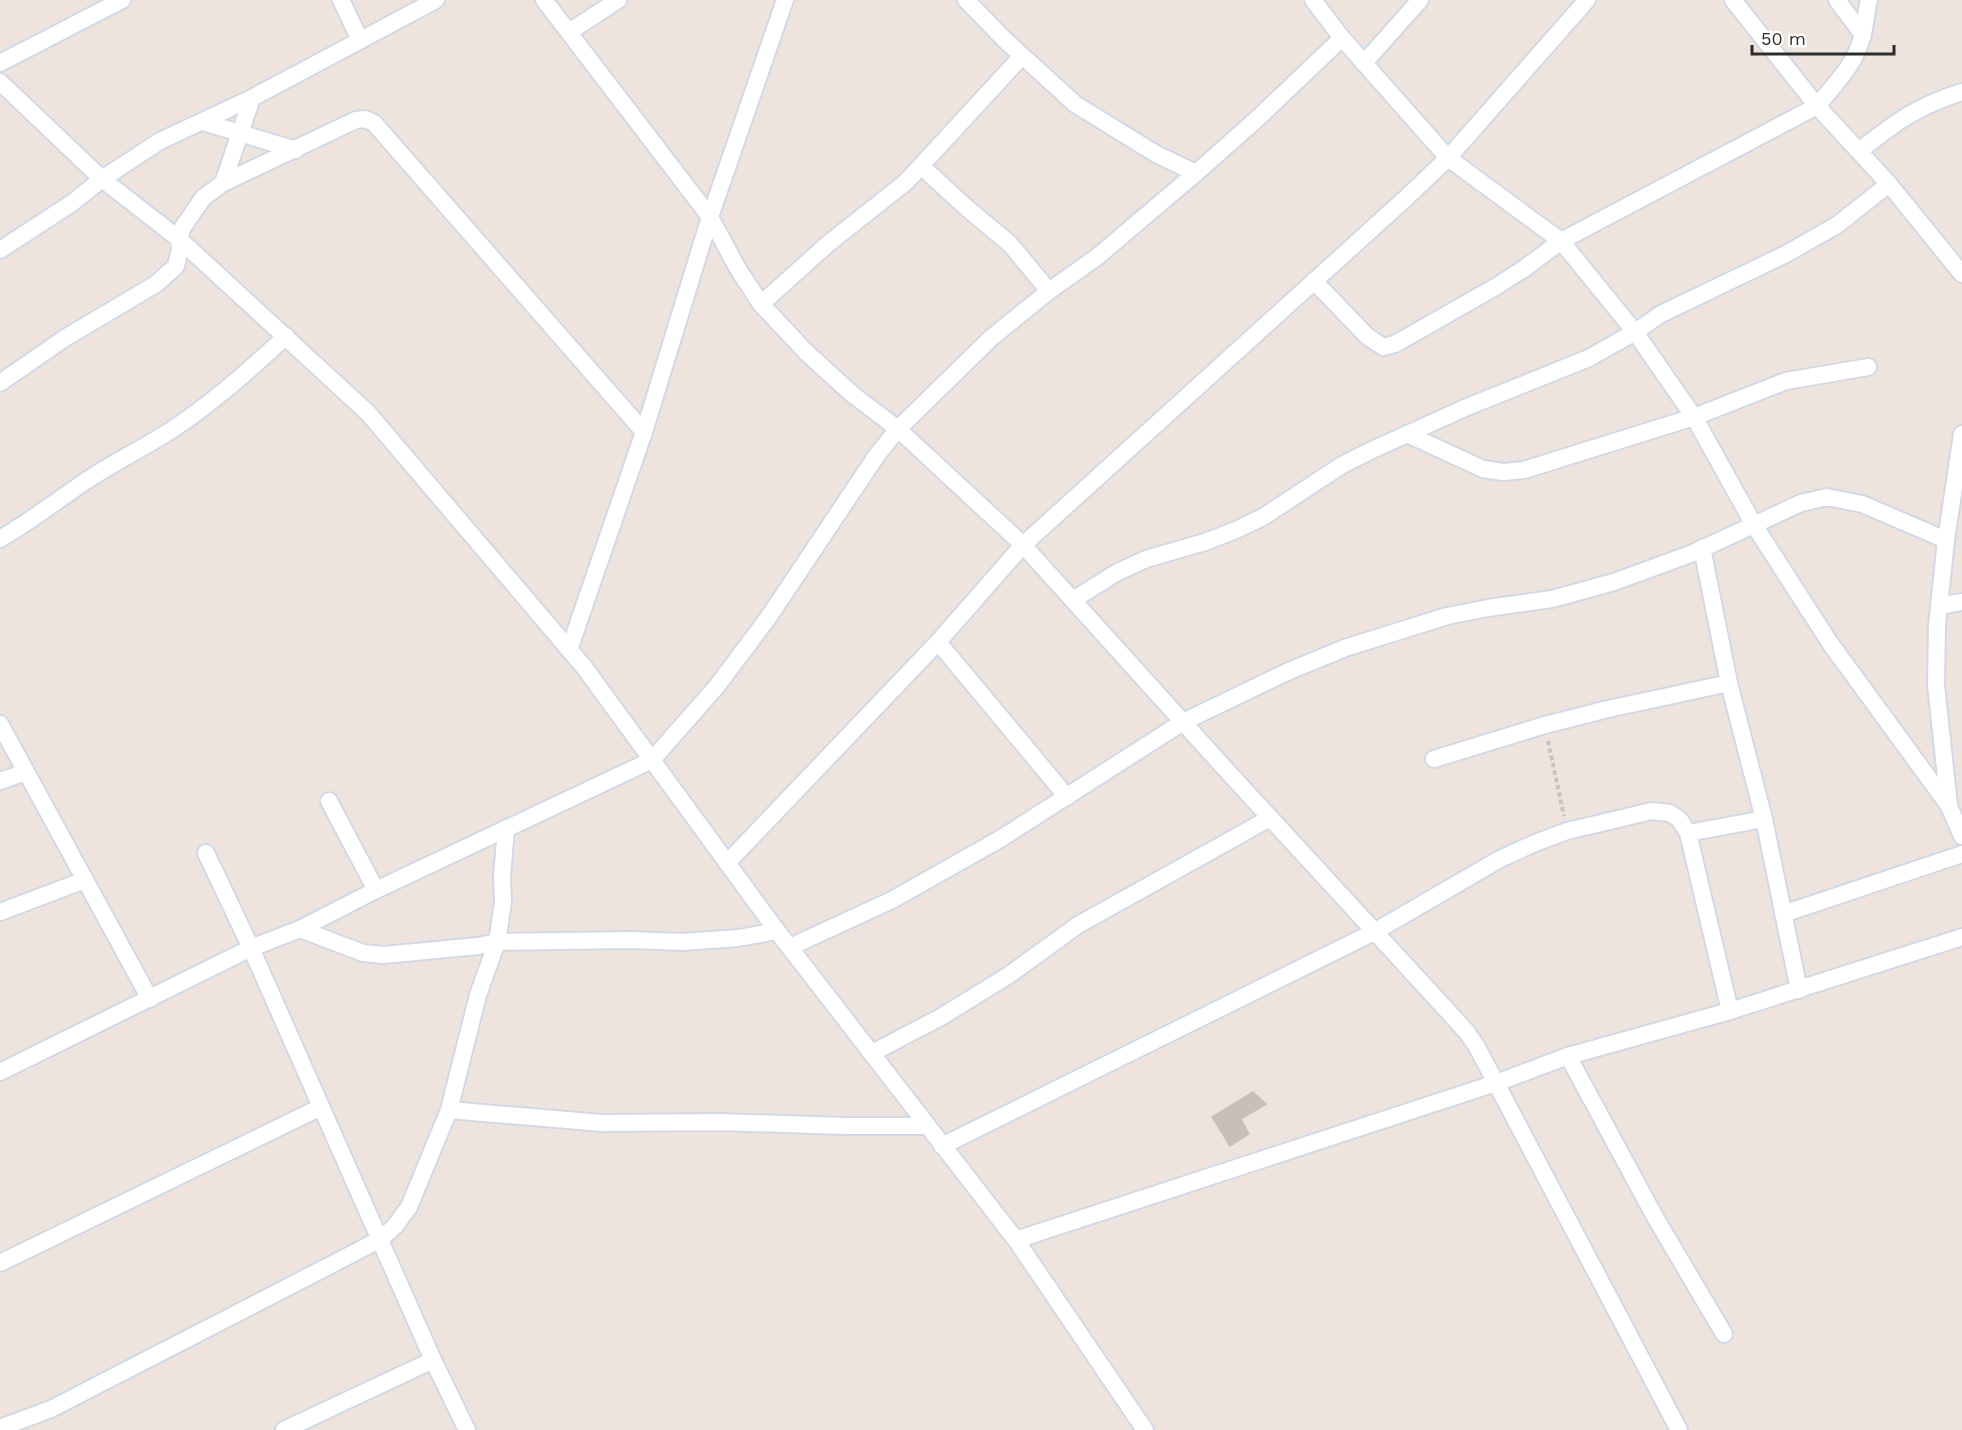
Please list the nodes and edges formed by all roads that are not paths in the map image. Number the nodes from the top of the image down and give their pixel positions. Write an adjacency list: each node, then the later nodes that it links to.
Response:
1 (122, 0): 19 (street)
2 (340, 0): 17 (street)
3 (435, 0): 17 (street)
4 (544, 0): 14 (street)
5 (618, 0): 14 (street)
6 (966, 0): 18 (street)
7 (1313, 0): 16 (street)
8 (1420, 0): 20 (street)
9 (1587, 0): 29 (street)
10 (1733, 0): 24 (street)
11 (1837, 0): 15 (street)
12 (1869, 0): 15 (street)
13 (782, 2): 35 (street)
14 (568, 33): 35 (street)
15 (1863, 35): 24 (street)
16 (1342, 38): 20 (street); 31 (street)
17 (360, 40): 23 (street)
18 (1022, 56): 30 (street); 31 (street)
19 (0, 63)
20 (1364, 63): 29 (street)
21 (0, 82): 32 (street)
22 (1962, 92): 28 (street)
23 (252, 98): 25 (street); 26 (street)
24 (1817, 106): 28 (street); 37 (street)
25 (203, 122): 26 (street); 32 (street)
26 (239, 133): 27 (street); 33 (street)
27 (296, 150): 33 (street); 49 (street)
28 (1859, 151): 34 (street)
29 (1448, 158): 37 (street); 40 (street)
30 (921, 166): 41 (street); 42 (street)
31 (1196, 172): 41 (street)
32 (102, 179): 36 (street); 38 (street)
33 (223, 183): 36 (street)
34 (1890, 184): 39 (street); 43 (street)
35 (710, 217): 42 (street); 49 (street)
36 (179, 238): 44 (street); 46 (street)
37 (1561, 241): 40 (street); 43 (street)
38 (0, 250)
39 (1962, 274)
40 (1314, 281): 55 (street)
41 (1049, 291): 48 (street)
42 (761, 304): 48 (street)
43 (1635, 332): 47 (street); 50 (street)
44 (286, 336): 53 (street); 61 (street)
45 (1869, 367): 47 (street)
46 (0, 382)
47 (1694, 417): 50 (street); 52 (street)
48 (898, 429): 55 (street); 67 (street)
49 (644, 432): 61 (street)
50 (1407, 434): 57 (street)
51 (1962, 434): 54 (street)
52 (1754, 525): 54 (street); 56 (street); 73 (street)
53 (0, 539)
54 (1946, 540): 59 (street)
55 (1023, 545): 57 (street); 60 (street)
56 (1702, 548): 62 (street); 63 (street)
57 (1073, 600): 63 (street)
58 (1962, 602): 59 (street)
59 (1939, 606): 68 (street)
60 (938, 642): 71 (street); 81 (street)
61 (569, 650): 67 (street)
62 (1729, 683): 66 (street); 75 (street)
63 (1183, 722): 71 (street); 74 (street)
64 (0, 724): 69 (street)
65 (1962, 754): 68 (street)
66 (1434, 759)
67 (652, 760): 76 (street); 81 (street)
68 (1946, 761): 73 (street)
69 (27, 772): 70 (street); 82 (street)
70 (0, 781)
71 (1067, 796): 91 (street)
72 (329, 801): 83 (street)
73 (1949, 806): 78 (street)
74 (1270, 818): 88 (street); 96 (street)
75 (1764, 819): 77 (street); 85 (street)
76 (507, 828): 83 (street); 90 (street)
77 (1688, 832): 88 (street); 95 (street)
78 (1962, 836)
79 (206, 853): 92 (street)
80 (1962, 854): 85 (street)
81 (727, 863): 87 (street)
82 (85, 880): 84 (street); 94 (street)
83 (376, 890): 86 (street)
84 (0, 912)
85 (1784, 914): 93 (street)
86 (300, 929): 90 (street); 92 (street)
87 (777, 931): 90 (street); 91 (street)
88 (1374, 932): 99 (street); 103 (street)
89 (1962, 937): 93 (street)
90 (497, 942): 101 (street)
91 (790, 947): 96 (street)
92 (251, 948): 94 (street); 100 (street)
93 (1799, 990): 95 (street)
94 (150, 999): 98 (street)
95 (1730, 1011): 97 (street)
96 (872, 1053): 102 (street)
97 (1568, 1056): 99 (street); 107 (street)
98 (0, 1072)
99 (1496, 1083): 105 (street); 113 (street)
100 (321, 1107): 104 (street); 106 (street)
101 (449, 1110): 102 (street); 104 (street)
102 (927, 1126): 103 (street)
103 (942, 1146): 105 (street)
104 (381, 1239): 108 (street); 109 (street)
105 (1016, 1240): 112 (street)
106 (0, 1263)
107 (1724, 1334)
108 (434, 1360): 110 (street); 111 (street)
109 (0, 1428)
110 (285, 1430)
111 (467, 1430)
112 (1145, 1430)
113 (1679, 1430)

